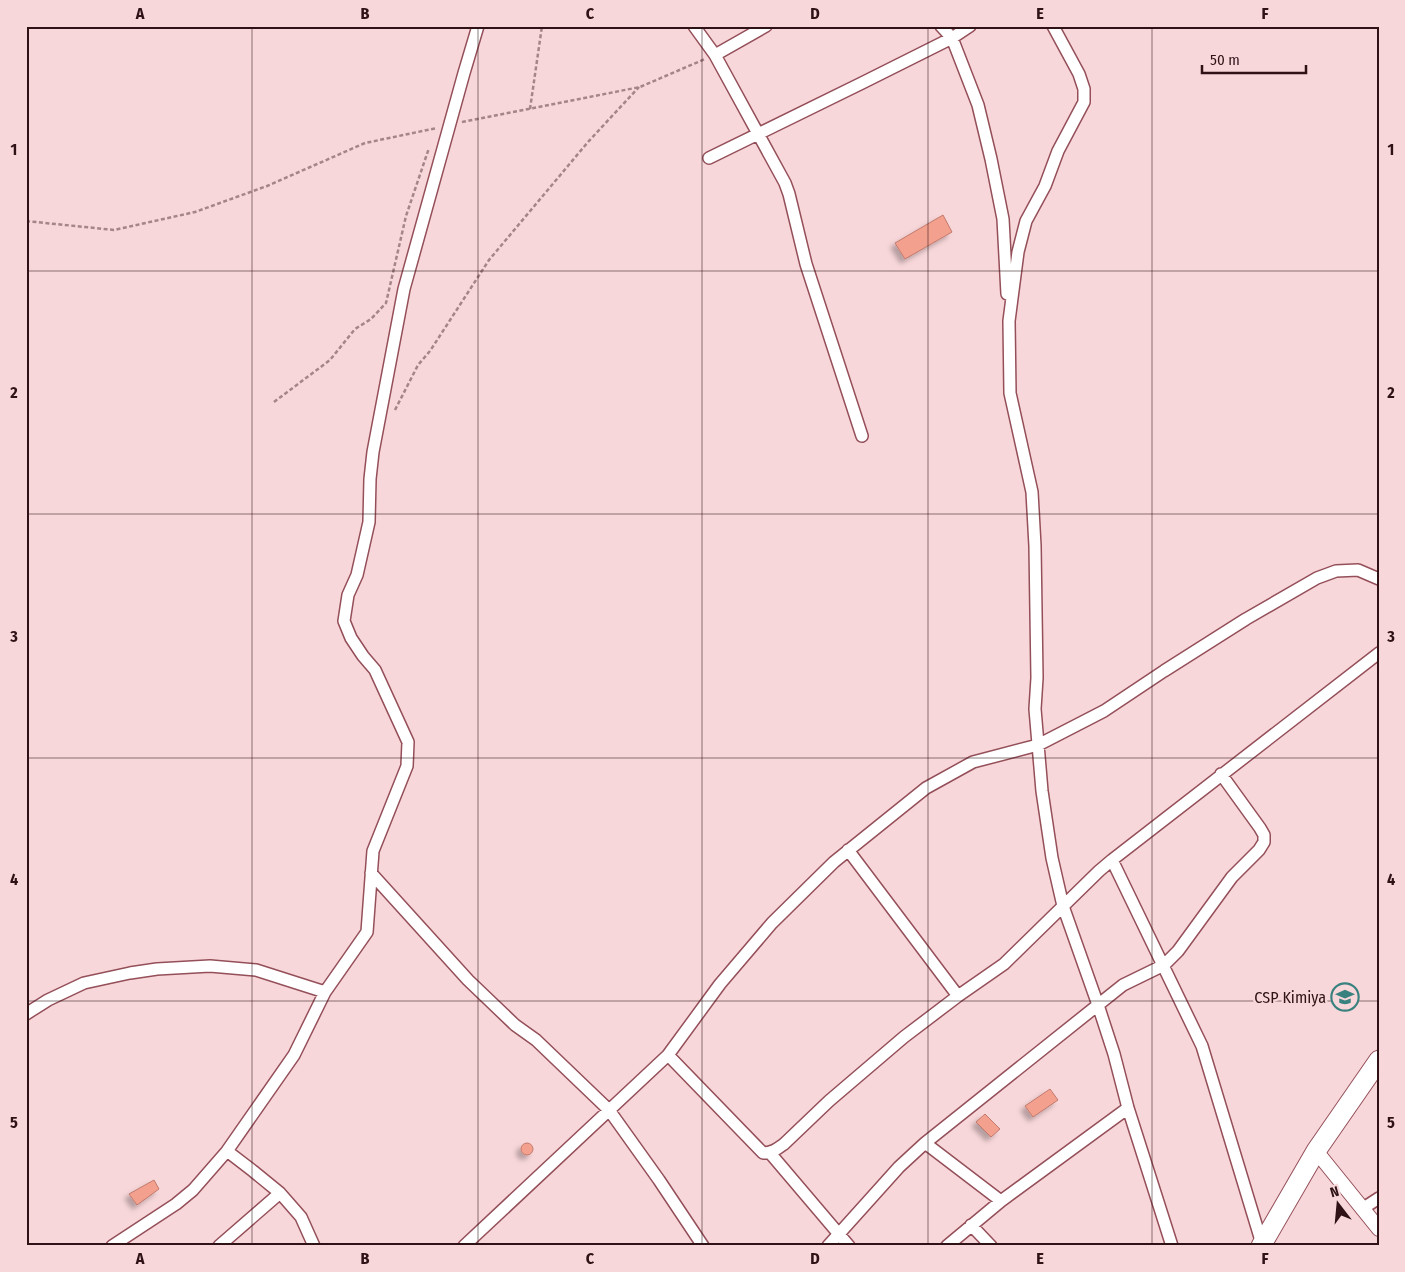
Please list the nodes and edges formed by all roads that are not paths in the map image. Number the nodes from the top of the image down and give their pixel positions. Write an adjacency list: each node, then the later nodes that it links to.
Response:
1 (478, 26): 19 (street)
2 (694, 26): 8 (street)
3 (766, 26): 8 (street)
4 (941, 26): 7 (street)
5 (970, 26): 7 (street)
6 (1054, 26): 11 (street)
7 (952, 38): 9 (street); 11 (street)
8 (715, 55): 9 (street)
9 (759, 134): 10 (street); 12 (street)
10 (709, 158)
11 (1009, 321): 15 (street)
12 (862, 436)
13 (1379, 579): 15 (street)
14 (1379, 653): 16 (street)
15 (1038, 745): 17 (street); 20 (street)
16 (1221, 774): 18 (street); 21 (street)
17 (848, 850): 23 (street); 26 (street)
18 (1112, 860): 20 (street); 21 (street)
19 (371, 873): 22 (street); 29 (street)
20 (1063, 906): 23 (street); 24 (street)
21 (1164, 965): 24 (street); 41 (street)
22 (325, 992): 25 (street); 31 (street)
23 (958, 996): 33 (street)
24 (1098, 1005): 28 (street); 30 (street)
25 (26, 1014)
26 (668, 1055): 29 (street); 33 (street)
27 (1379, 1060): 32 (highway)
28 (1128, 1108): 36 (street); 51 (street)
29 (609, 1110): 45 (street); 46 (street)
30 (925, 1143): 36 (street); 40 (street)
31 (227, 1151): 34 (street); 42 (street)
32 (1316, 1151): 37 (street); 41 (highway)
33 (770, 1153): 40 (street)
34 (280, 1193): 43 (street); 44 (street)
35 (1379, 1198): 37 (street)
36 (1001, 1201): 38 (street)
37 (1362, 1209): 39 (street)
38 (971, 1225): 49 (street); 50 (street)
39 (1379, 1229)
40 (840, 1234): 47 (street); 48 (street)
41 (1262, 1245)
42 (112, 1246)
43 (219, 1246)
44 (314, 1246)
45 (464, 1246)
46 (704, 1246)
47 (828, 1246)
48 (849, 1246)
49 (947, 1246)
50 (991, 1246)
51 (1172, 1246)

